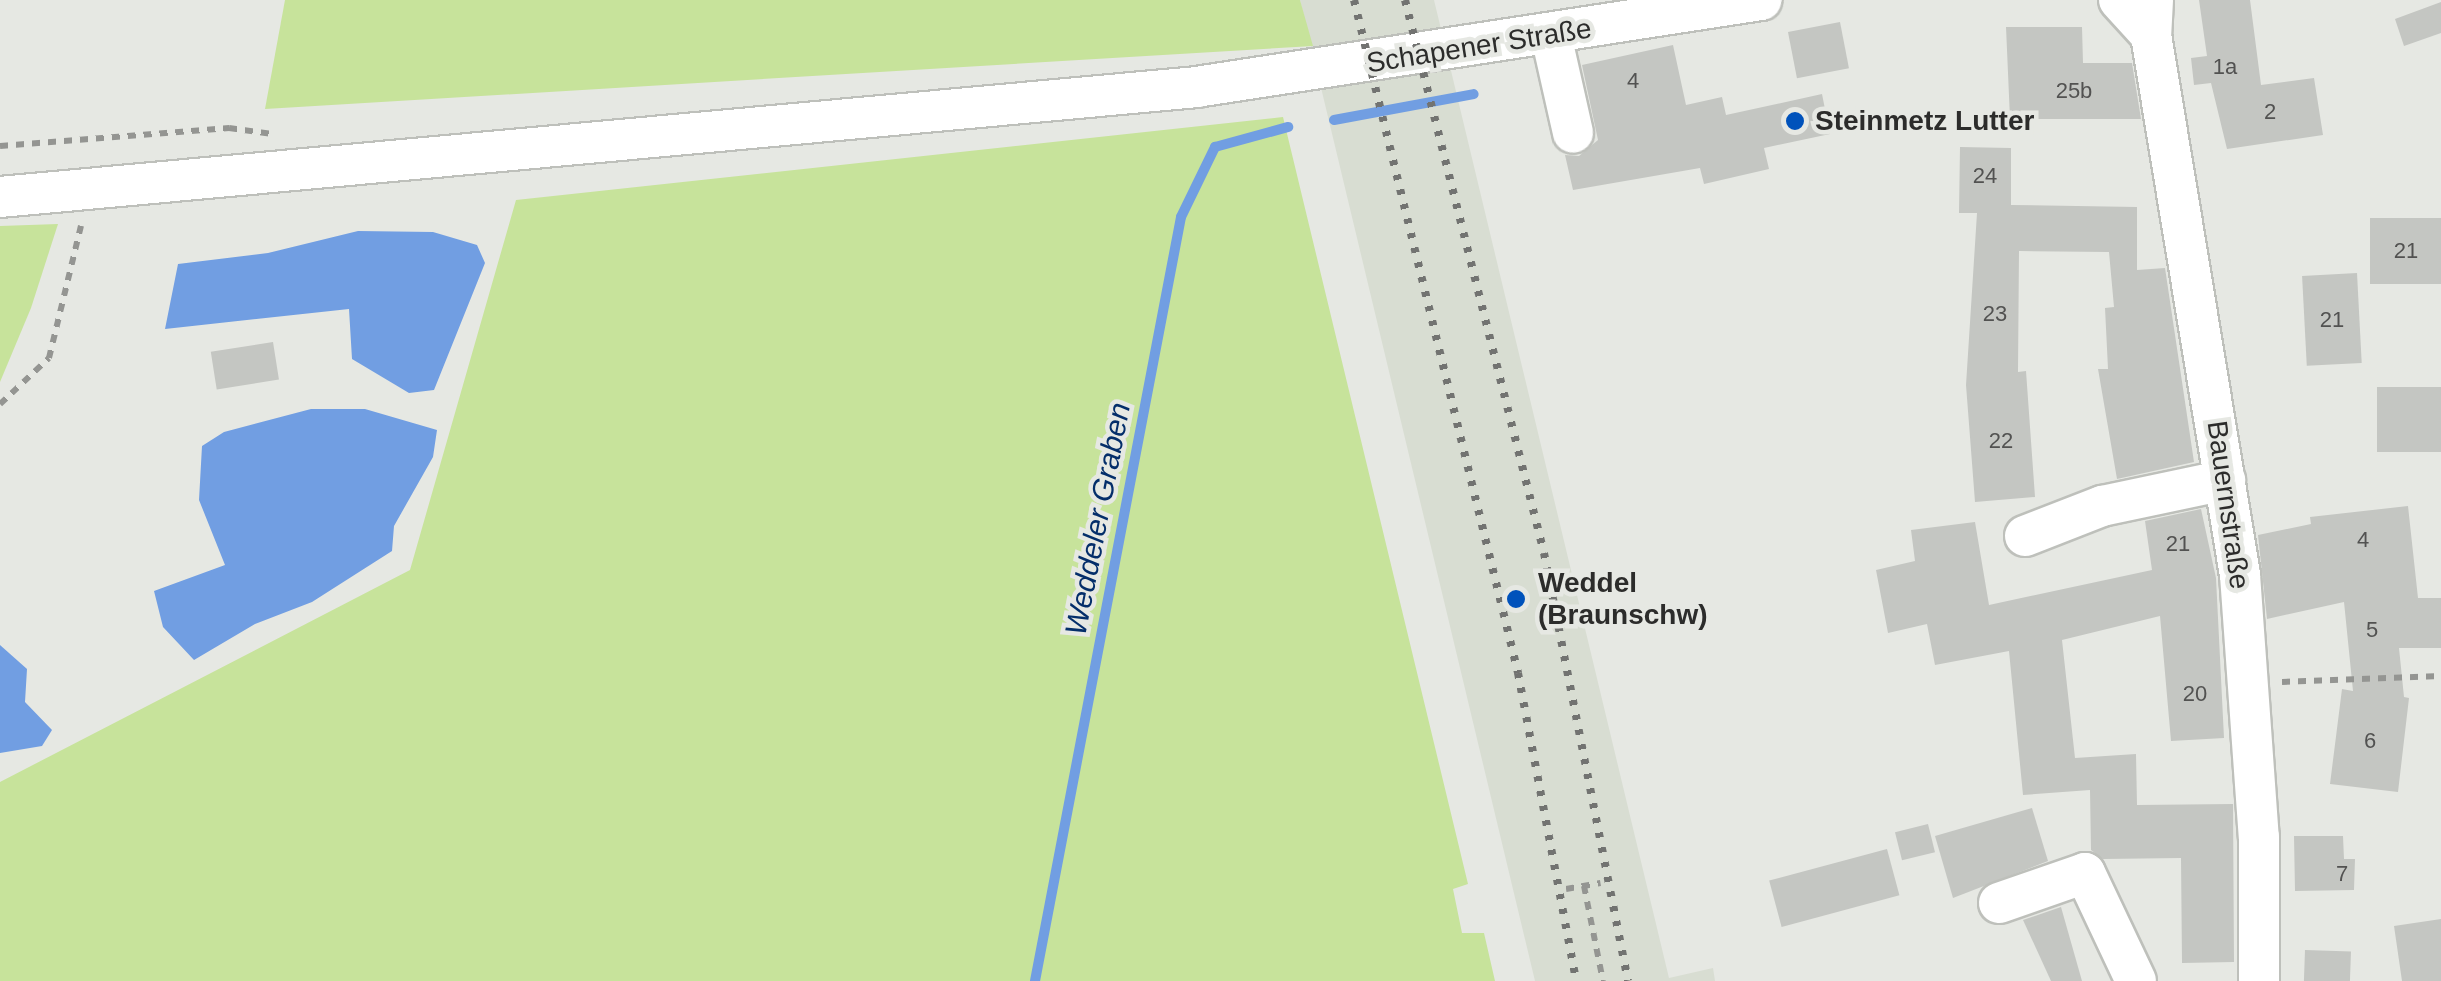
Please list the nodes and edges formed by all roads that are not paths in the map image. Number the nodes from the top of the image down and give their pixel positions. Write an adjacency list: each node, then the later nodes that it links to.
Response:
1 (1760, 0): 4 (street, Schapener Straße)
2 (2120, 0): 3 (street, Bauernstraße)
3 (2152, 17): 7 (street, Bauernstraße)
4 (1551, 36): 5 (street); 6 (street, Schapener Straße)
5 (1572, 133)
6 (0, 197)
7 (2225, 480): 8 (street); 11 (street, Bauernstraße)
8 (2025, 536)
9 (1998, 903): 10 (street)
10 (2136, 981)
11 (2258, 981)

